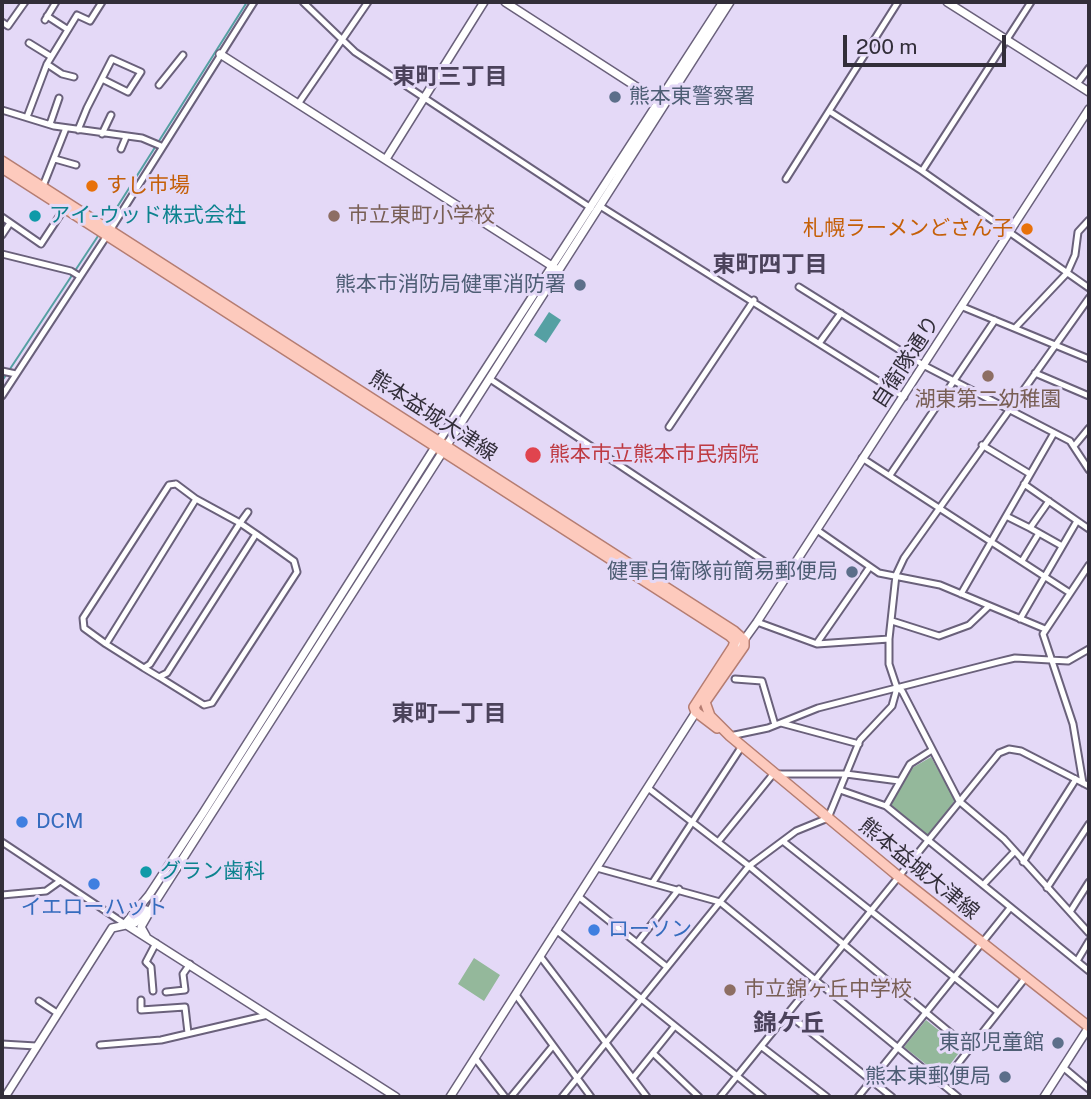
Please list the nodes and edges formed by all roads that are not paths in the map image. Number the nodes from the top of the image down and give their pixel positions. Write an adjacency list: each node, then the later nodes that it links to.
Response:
1 (25, 2): 14 (street)
2 (56, 2): 15 (street)
3 (102, 2): 15 (street)
4 (254, 2): 19 (street)
5 (303, 2): 17 (street)
6 (368, 2): 17 (street)
7 (484, 2): 30 (street)
8 (505, 2): 32 (street)
9 (723, 2): 32 (street)
10 (730, 2): 32 (street)
11 (898, 2): 35 (street)
12 (948, 2): 16 (street)
13 (1031, 2): 16 (street)
14 (2, 22)
15 (67, 29): 21 (street)
16 (1007, 40): 26 (street); 51 (street)
17 (342, 42): 30 (street); 31 (street)
18 (29, 43): 21 (street)
19 (220, 54): 31 (street); 44 (street)
20 (183, 55): 27 (street)
21 (50, 56): 22 (street)
22 (47, 64): 24 (street); 37 (street)
23 (1089, 68): 26 (street)
24 (74, 78)
25 (102, 79): 25 (street); 41 (street)
26 (1077, 84): 28 (street)
27 (159, 85)
28 (1089, 92)
29 (59, 98): 39 (street)
30 (424, 99): 47 (street); 54 (street)
31 (298, 104): 47 (street)
32 (662, 104): 54 (street)
33 (1089, 109): 38 (street, 自衛隊通り)
34 (2, 110): 37 (street)
35 (829, 111): 51 (street); 52 (street)
36 (111, 114): 42 (street)
37 (27, 117): 39 (street)
38 (1086, 120): 59 (street, 自衛隊通り)
39 (50, 124): 40 (street)
40 (66, 128): 41 (street); 46 (street)
41 (78, 130): 42 (street)
42 (102, 134): 43 (street)
43 (126, 136): 44 (street); 45 (street)
44 (161, 146): 60 (street)
45 (121, 149)
46 (55, 159): 49 (street); 53 (street)
47 (386, 159): 63 (street)
48 (2, 161): 53 (main road, 熊本益城大津線)
49 (76, 164)
50 (2, 168): 55 (main road, 熊本益城大津線)
51 (922, 171): 59 (street)
52 (786, 179)
53 (43, 186): 60 (main road, 熊本益城大津線)
54 (596, 208): 63 (street); 69 (street)
55 (64, 209): 58 (street); 60 (main road, 熊本益城大津線)
56 (2, 217): 58 (street)
57 (1089, 220): 64 (street)
58 (10, 223): 61 (street)
59 (1010, 230): 64 (street); 70 (street, 自衛隊通り)
60 (108, 234): 65 (street); 92 (main road, 熊本益城大津線)
61 (2, 235)
62 (2, 254): 65 (street)
63 (556, 269): 81 (street); 92 (street)
64 (1067, 272): 67 (street); 73 (street)
65 (79, 276): 80 (street)
66 (799, 286): 71 (street)
67 (1089, 288)
68 (1089, 298): 75 (street)
69 (754, 300): 74 (street); 87 (street)
70 (963, 307): 72 (street); 77 (street, 自衛隊通り)
71 (841, 313): 74 (street); 77 (street)
72 (995, 320): 73 (street); 82 (street)
73 (1015, 328): 75 (street)
74 (820, 342): 85 (street)
75 (1055, 345): 76 (street); 79 (street)
76 (1089, 359)
77 (925, 366): 82 (street); 85 (street, 自衛隊通り)
78 (2, 371): 80 (street)
79 (1035, 373): 84 (street); 86 (street)
80 (16, 374): 83 (street)
81 (490, 380): 92 (street); 116 (street)
82 (953, 380): 86 (street); 96 (street)
83 (2, 396)
84 (1089, 396)
85 (904, 397): 93 (street, 自衛隊通り)
86 (1009, 409): 89 (street); 90 (street)
87 (669, 427)
88 (1089, 428): 91 (street)
89 (1054, 433): 91 (street); 95 (street)
90 (982, 445): 95 (street); 100 (street)
91 (1075, 445): 94 (street)
92 (441, 447): 125 (main road, 熊本益城大津線); 129 (main road, 熊本益城大津線); 172 (street); 177 (street)
93 (862, 458): 96 (street); 107 (street, 自衛隊通り)
94 (1089, 470)
95 (1030, 474): 97 (street)
96 (890, 475): 100 (street)
97 (1024, 484): 99 (street); 102 (street)
98 (196, 499): 104 (street); 127 (street); 127 (street)
99 (1049, 501): 103 (street); 105 (street)
100 (938, 508): 110 (street); 115 (street)
101 (248, 512): 104 (street)
102 (1006, 516): 105 (street); 110 (street)
103 (1077, 522): 106 (street); 111 (street)
104 (240, 523): 109 (street); 132 (street)
105 (1030, 528): 108 (street)
106 (1089, 528)
107 (817, 530): 114 (street); 116 (street, 自衛隊通り)
108 (1039, 533): 111 (street); 112 (street)
109 (256, 534): 133 (street); 133 (street)
110 (991, 541): 112 (street); 119 (street)
111 (1062, 546): 117 (street)
112 (1022, 561): 117 (street)
113 (1089, 565): 118 (street)
114 (869, 568): 115 (street); 128 (street)
115 (896, 575): 119 (street); 122 (street)
116 (786, 576): 123 (street, 自衛隊通り)
117 (1044, 576): 118 (street); 121 (street)
118 (1070, 593): 124 (street)
119 (961, 594): 120 (street)
120 (989, 606): 121 (street); 122 (street)
121 (1020, 619): 124 (street)
122 (891, 621): 126 (street)
123 (757, 622): 125 (street, 自衛隊通り); 128 (street)
124 (1045, 629): 131 (street)
125 (746, 637): 129 (street, 自衛隊通り); 136 (main road)
126 (889, 639): 128 (street); 135 (street)
127 (106, 644): 132 (street)
128 (817, 644)
129 (733, 648): 137 (main road)
130 (1089, 649): 131 (street)
131 (1051, 660): 135 (street); 147 (street)
132 (144, 668): 133 (street)
133 (159, 677)
134 (735, 678): 138 (street)
135 (897, 688): 138 (street); 140 (street); 142 (street)
136 (705, 702): 137 (main road); 139 (main road, 熊本益城大津線)
137 (696, 712): 139 (main road, 熊本益城大津線); 148 (street)
138 (778, 724): 139 (street); 140 (street)
139 (730, 736): 141 (main road, 熊本益城大津線)
140 (859, 744): 144 (street)
141 (742, 746): 143 (main road, 熊本益城大津線); 153 (street)
142 (932, 750): 146 (street); 150 (street)
143 (775, 774): 144 (street); 152 (main road, 熊本益城大津線); 157 (street)
144 (846, 774): 146 (street); 149 (street)
145 (1076, 779): 147 (street); 150 (street); 160 (street)
146 (899, 781): 151 (street)
147 (1086, 784)
148 (648, 788): 153 (street); 162 (street)
149 (840, 790): 151 (street); 152 (street)
150 (959, 801): 155 (street); 159 (street)
151 (886, 806): 155 (street)
152 (828, 818): 158 (street); 163 (main road, 熊本益城大津線)
153 (692, 821): 157 (street); 165 (street)
154 (1089, 824): 168 (street)
155 (928, 839): 163 (street); 167 (street)
156 (2, 842): 164 (street)
157 (718, 842): 161 (street)
158 (785, 842): 161 (street); 175 (street)
159 (1015, 852): 160 (street); 167 (street)
160 (1023, 862): 168 (street)
161 (749, 866): 173 (street); 185 (street)
162 (597, 868): 165 (street); 171 (street)
163 (898, 876): 175 (street); 181 (main road, 熊本益城大津線)
164 (60, 881): 170 (street); 177 (street)
165 (653, 882): 169 (street)
166 (1089, 882): 176 (street)
167 (983, 885): 174 (street)
168 (1047, 888): 176 (street)
169 (678, 889): 173 (street); 184 (street)
170 (2, 895)
171 (578, 896): 178 (street); 184 (street)
172 (157, 899): 177 (street); 180 (street)
173 (720, 902): 189 (street); 192 (street)
174 (1010, 908): 181 (street); 187 (street)
175 (872, 911): 185 (street); 193 (street)
176 (1070, 912): 179 (street)
177 (125, 924): 180 (street); 201 (street)
178 (556, 930): 186 (street); 198 (street)
179 (1089, 933)
180 (146, 936): 183 (street)
181 (982, 942): 191 (main road, 熊本益城大津線); 193 (street)
182 (1089, 942): 187 (street)
183 (156, 943): 188 (street); 194 (street)
184 (637, 943): 189 (street)
185 (843, 945): 192 (street); 202 (street)
186 (540, 956): 196 (street); 209 (street)
187 (1077, 961): 190 (street)
188 (190, 964): 195 (street); 203 (street)
189 (667, 967): 198 (street)
190 (1089, 971)
191 (1026, 977): 200 (street); 206 (main road, 熊本益城大津線)
192 (816, 979): 204 (street); 214 (street)
193 (954, 979): 200 (street); 202 (street)
194 (153, 990)
195 (166, 992)
196 (516, 995): 212 (street); 217 (street)
197 (141, 1000): 207 (street)
198 (642, 1000): 205 (street); 209 (street)
199 (39, 1001): 201 (street)
200 (998, 1012): 215 (street)
201 (57, 1013): 211 (street)
202 (926, 1013): 214 (street); 215 (street)
203 (268, 1014): 207 (street); 226 (street)
204 (788, 1014): 213 (street); 222 (street)
205 (674, 1027): 216 (street); 219 (street)
206 (1089, 1027): 218 (street)
207 (188, 1033): 210 (street)
208 (2, 1044): 211 (street)
209 (607, 1044): 220 (street); 221 (street)
210 (100, 1045)
211 (36, 1046): 225 (street)
212 (552, 1047): 221 (street); 229 (street)
213 (762, 1047): 219 (street); 236 (street)
214 (898, 1048): 222 (street); 223 (street)
215 (970, 1049): 223 (street)
216 (653, 1053): 220 (street); 233 (street)
217 (475, 1058): 227 (street); 228 (street)
218 (1064, 1068): 224 (street); 240 (street)
219 (737, 1077): 234 (street); 235 (street)
220 (633, 1078): 232 (street)
221 (576, 1079): 230 (street); 231 (street)
222 (872, 1081): 237 (street); 238 (street)
223 (942, 1084): 239 (street)
224 (1089, 1088)
225 (5, 1097)
226 (396, 1097)
227 (450, 1097)
228 (505, 1097)
229 (511, 1097)
230 (562, 1097)
231 (591, 1097)
232 (648, 1097)
233 (699, 1097)
234 (720, 1097)
235 (763, 1097)
236 (827, 1097)
237 (858, 1097)
238 (892, 1097)
239 (958, 1097)
240 (1044, 1097)

